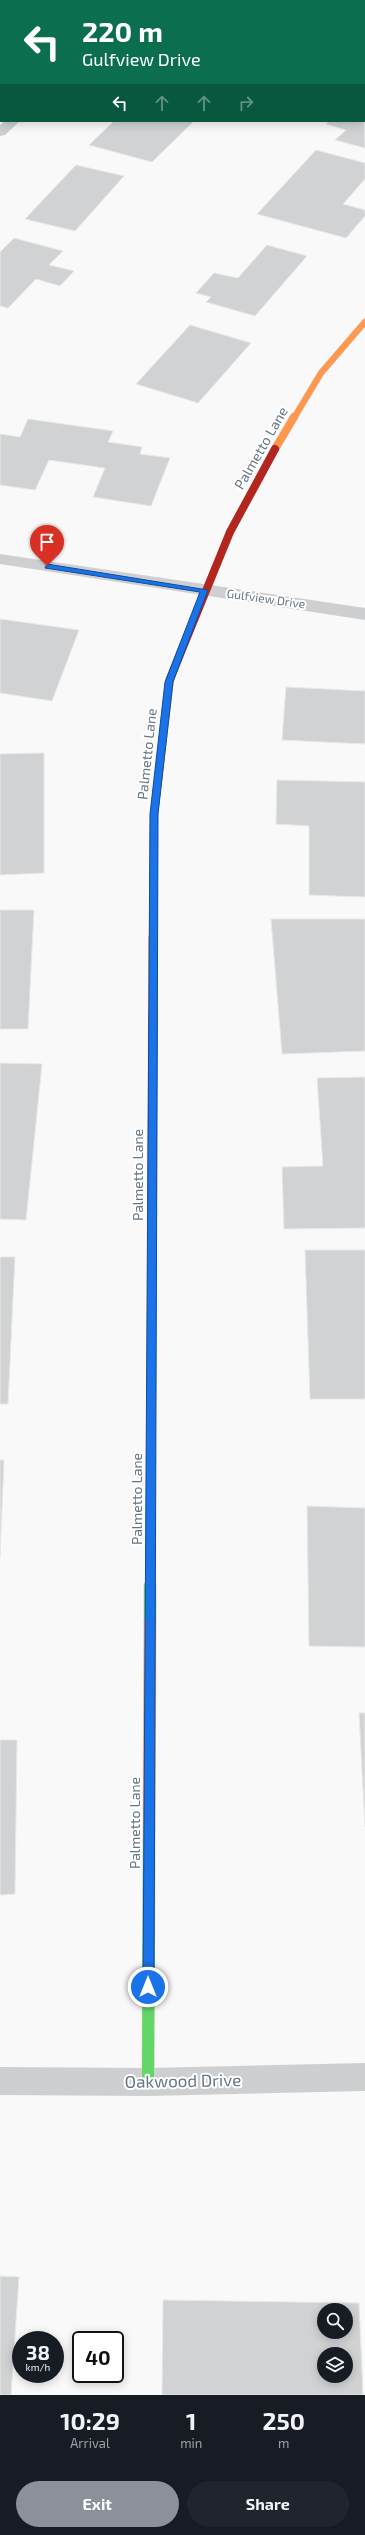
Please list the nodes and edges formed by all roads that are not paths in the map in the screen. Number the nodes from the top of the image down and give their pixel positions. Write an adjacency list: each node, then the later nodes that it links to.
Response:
1 (12, 122): 2 (street)
2 (0, 132)
3 (365, 322): 5 (street, Palmetto Lane)
4 (0, 559): 5 (street, Gulfview Drive)
5 (204, 590): 6 (street, Gulfview Drive); 9 (street, Palmetto Lane)
6 (365, 614)
7 (365, 2077): 9 (street, Oakwood Drive)
8 (0, 2081): 9 (street, Oakwood Drive)
9 (148, 2082)

